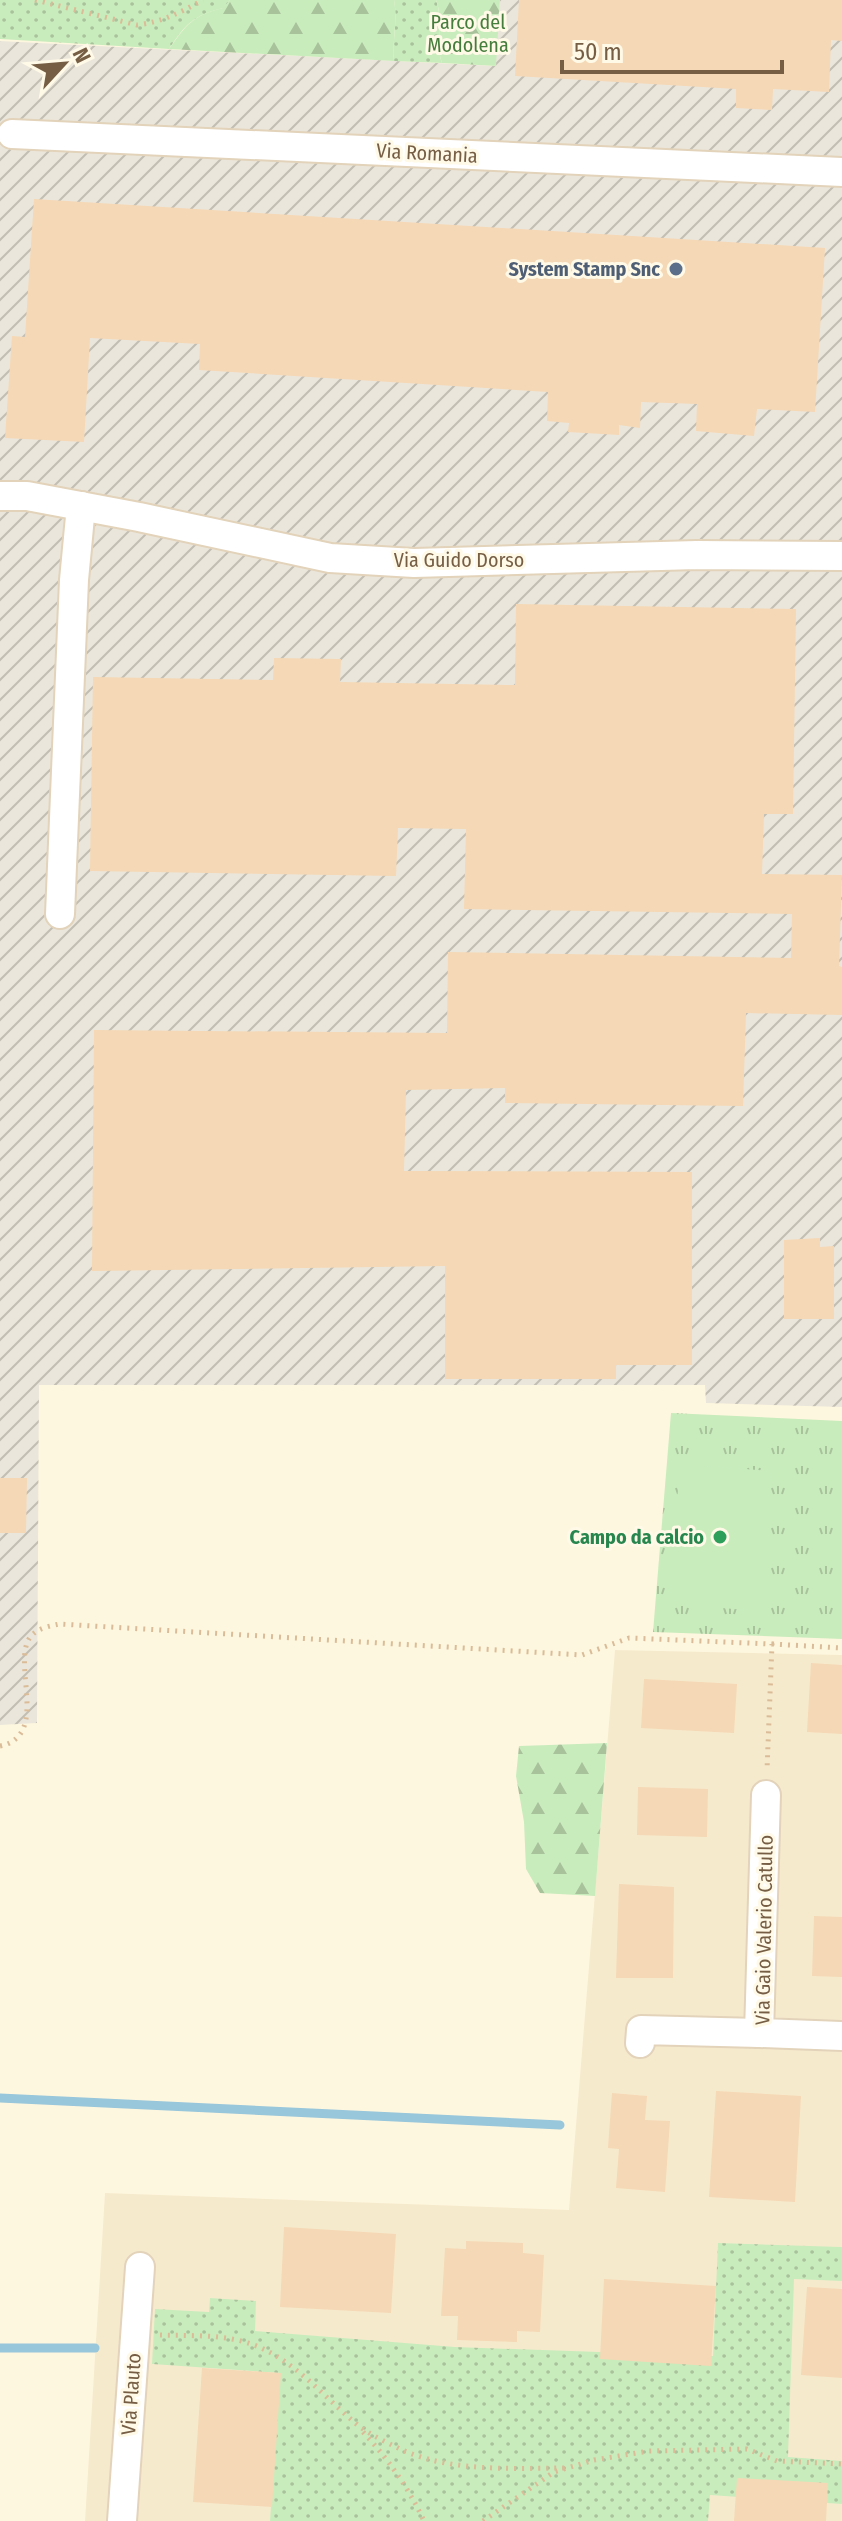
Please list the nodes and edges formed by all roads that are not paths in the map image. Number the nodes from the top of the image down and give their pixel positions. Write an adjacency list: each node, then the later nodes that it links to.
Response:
1 (12, 134): 2 (street, Via Romania)
2 (842, 172)
3 (0, 496): 4 (street, Via Guido Dorso)
4 (81, 506): 5 (street, Via Guido Dorso); 6 (street)
5 (842, 556)
6 (60, 914)
7 (766, 1795): 8 (street, Via Gaio Valerio Catullo)
8 (759, 2033): 9 (street, Via Gaio Valerio Catullo); 10 (street)
9 (842, 2036)
10 (640, 2043)
11 (140, 2267): 12 (street, Via Plauto)
12 (122, 2521)

